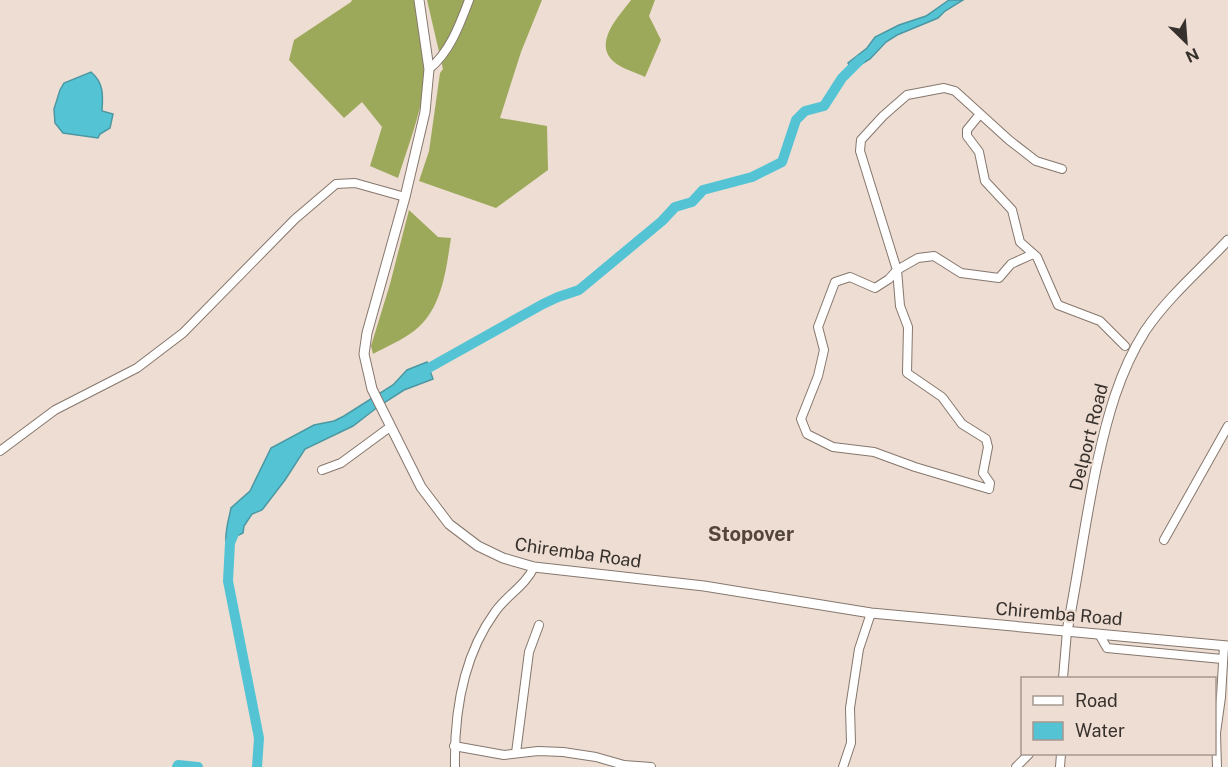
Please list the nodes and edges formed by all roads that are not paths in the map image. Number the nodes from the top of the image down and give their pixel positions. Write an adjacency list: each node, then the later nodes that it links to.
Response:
1 (419, 0): 3 (main road, Chiremba Road)
2 (469, 0): 3 (street)
3 (429, 69): 6 (main road, Chiremba Road)
4 (980, 114): 5 (street); 8 (street); 9 (street)
5 (1062, 169)
6 (405, 197): 12 (main road, Chiremba Road); 13 (street)
7 (1228, 240): 19 (main road, Delport Road)
8 (1033, 254): 9 (street); 10 (street)
9 (897, 270): 9 (street)
10 (1125, 346)
11 (1228, 426): 15 (street)
12 (390, 427): 14 (street); 16 (main road, Chiremba Road)
13 (0, 451)
14 (322, 471)
15 (1164, 540)
16 (534, 567): 17 (main road, Chiremba Road); 24 (street)
17 (871, 613): 19 (main road, Chiremba Road); 29 (street)
18 (539, 625): 25 (street)
19 (1067, 631): 20 (main road, Chiremba Road); 23 (street, Delport Road)
20 (1099, 634): 21 (main road, Chiremba Road); 22 (street)
21 (1226, 646): 22 (street)
22 (1222, 659): 31 (street)
23 (1063, 677)
24 (454, 746): 25 (street); 27 (street)
25 (516, 753): 28 (street)
26 (1027, 755): 30 (street)
27 (454, 767)
28 (651, 767)
29 (843, 767)
30 (1016, 767)
31 (1217, 767)

